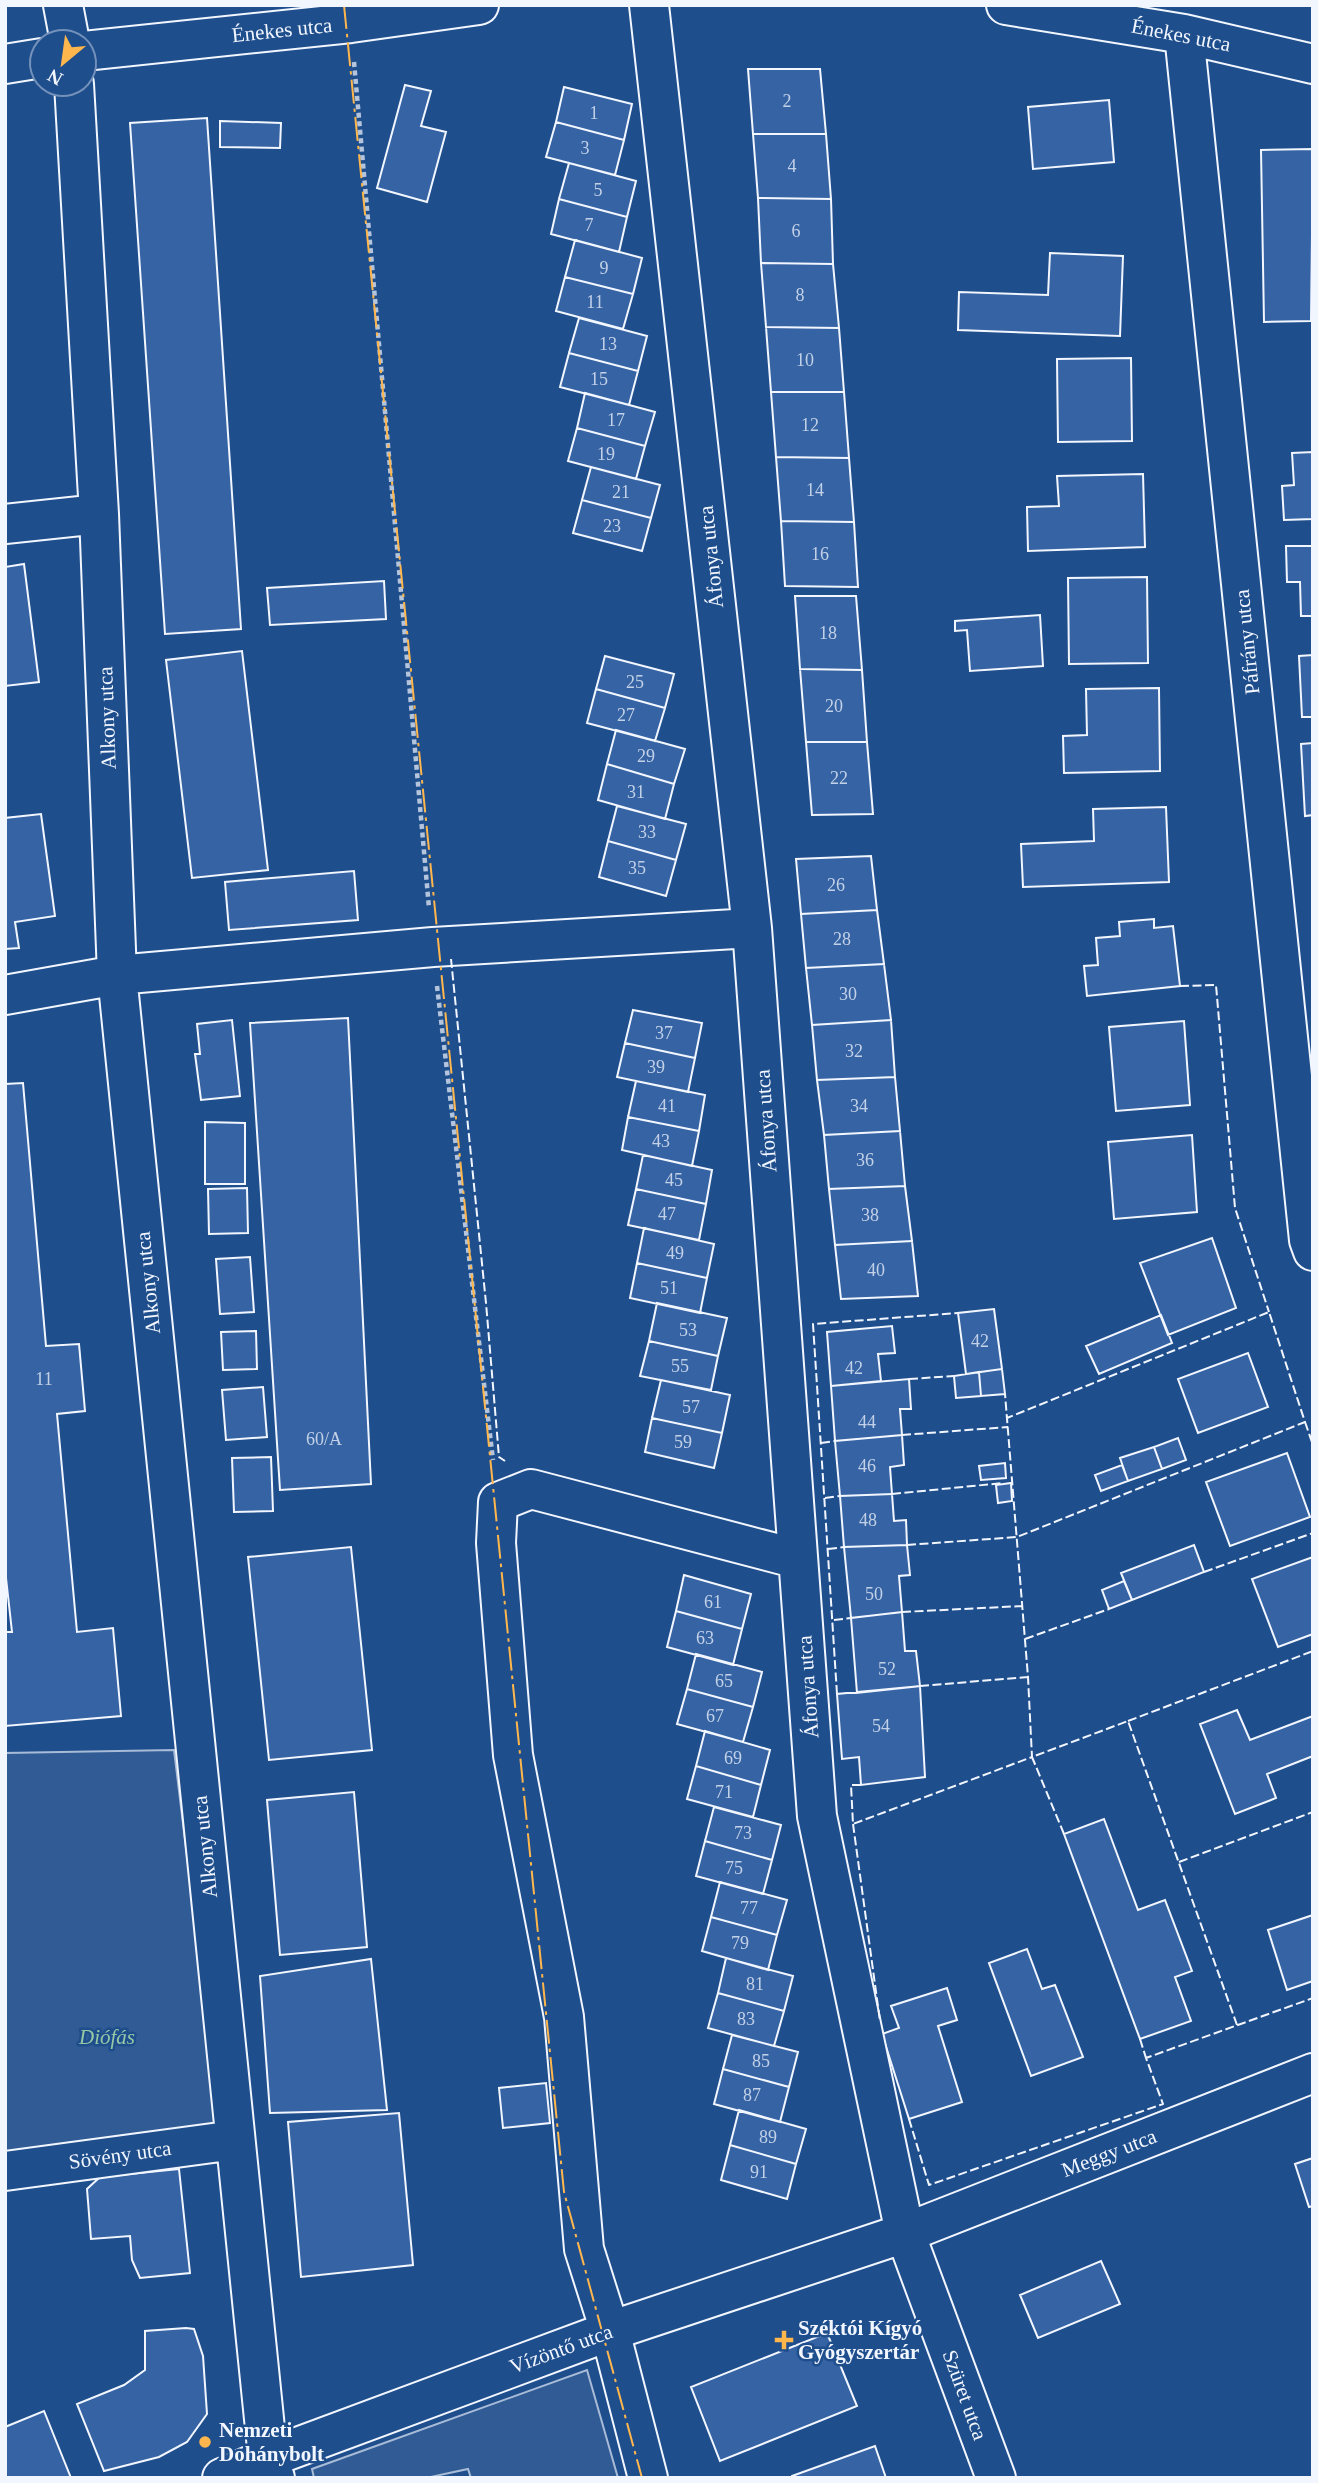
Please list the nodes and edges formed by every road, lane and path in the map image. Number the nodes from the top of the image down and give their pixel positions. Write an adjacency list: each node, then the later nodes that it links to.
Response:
1 (62, 5): 6 (street)
2 (479, 5): 5 (street, Énekes utca)
3 (649, 5): 15 (street, Áfonya utca)
4 (1006, 5): 7 (street, Énekes utca)
5 (351, 23): 8 (street, Énekes utca); 16 (path)
6 (67, 28)
7 (1184, 34): 11 (street, Énekes utca); 19 (street, Páfrány utca)
8 (98, 50)
9 (28, 60): 10 (street)
10 (5, 64)
11 (1313, 64)
12 (75, 98): 13 (street, Alkony utca)
13 (99, 514): 14 (street); 17 (street, Alkony utca)
14 (5, 524)
15 (752, 928): 16 (street); 21 (street, Áfonya utca)
16 (433, 947): 17 (street); 20 (path)
17 (117, 975): 18 (street); 23 (street, Alkony utca)
18 (5, 995)
19 (1313, 1251)
20 (515, 1496): 21 (street); 26 (street)
21 (798, 1559): 25 (street, Áfonya utca)
22 (1313, 2073): 25 (street, Meggy utca)
23 (234, 2140): 24 (street, Sövény utca); 27 (street, Alkony utca)
24 (5, 2171)
25 (905, 2233): 26 (street, Vízöntő utca); 30 (street, Szüret utca)
26 (610, 2331): 27 (street, Vízöntő utca); 29 (street)
27 (271, 2468): 28 (street, Vízöntő utca)
28 (222, 2478)
29 (648, 2478)
30 (996, 2478)

